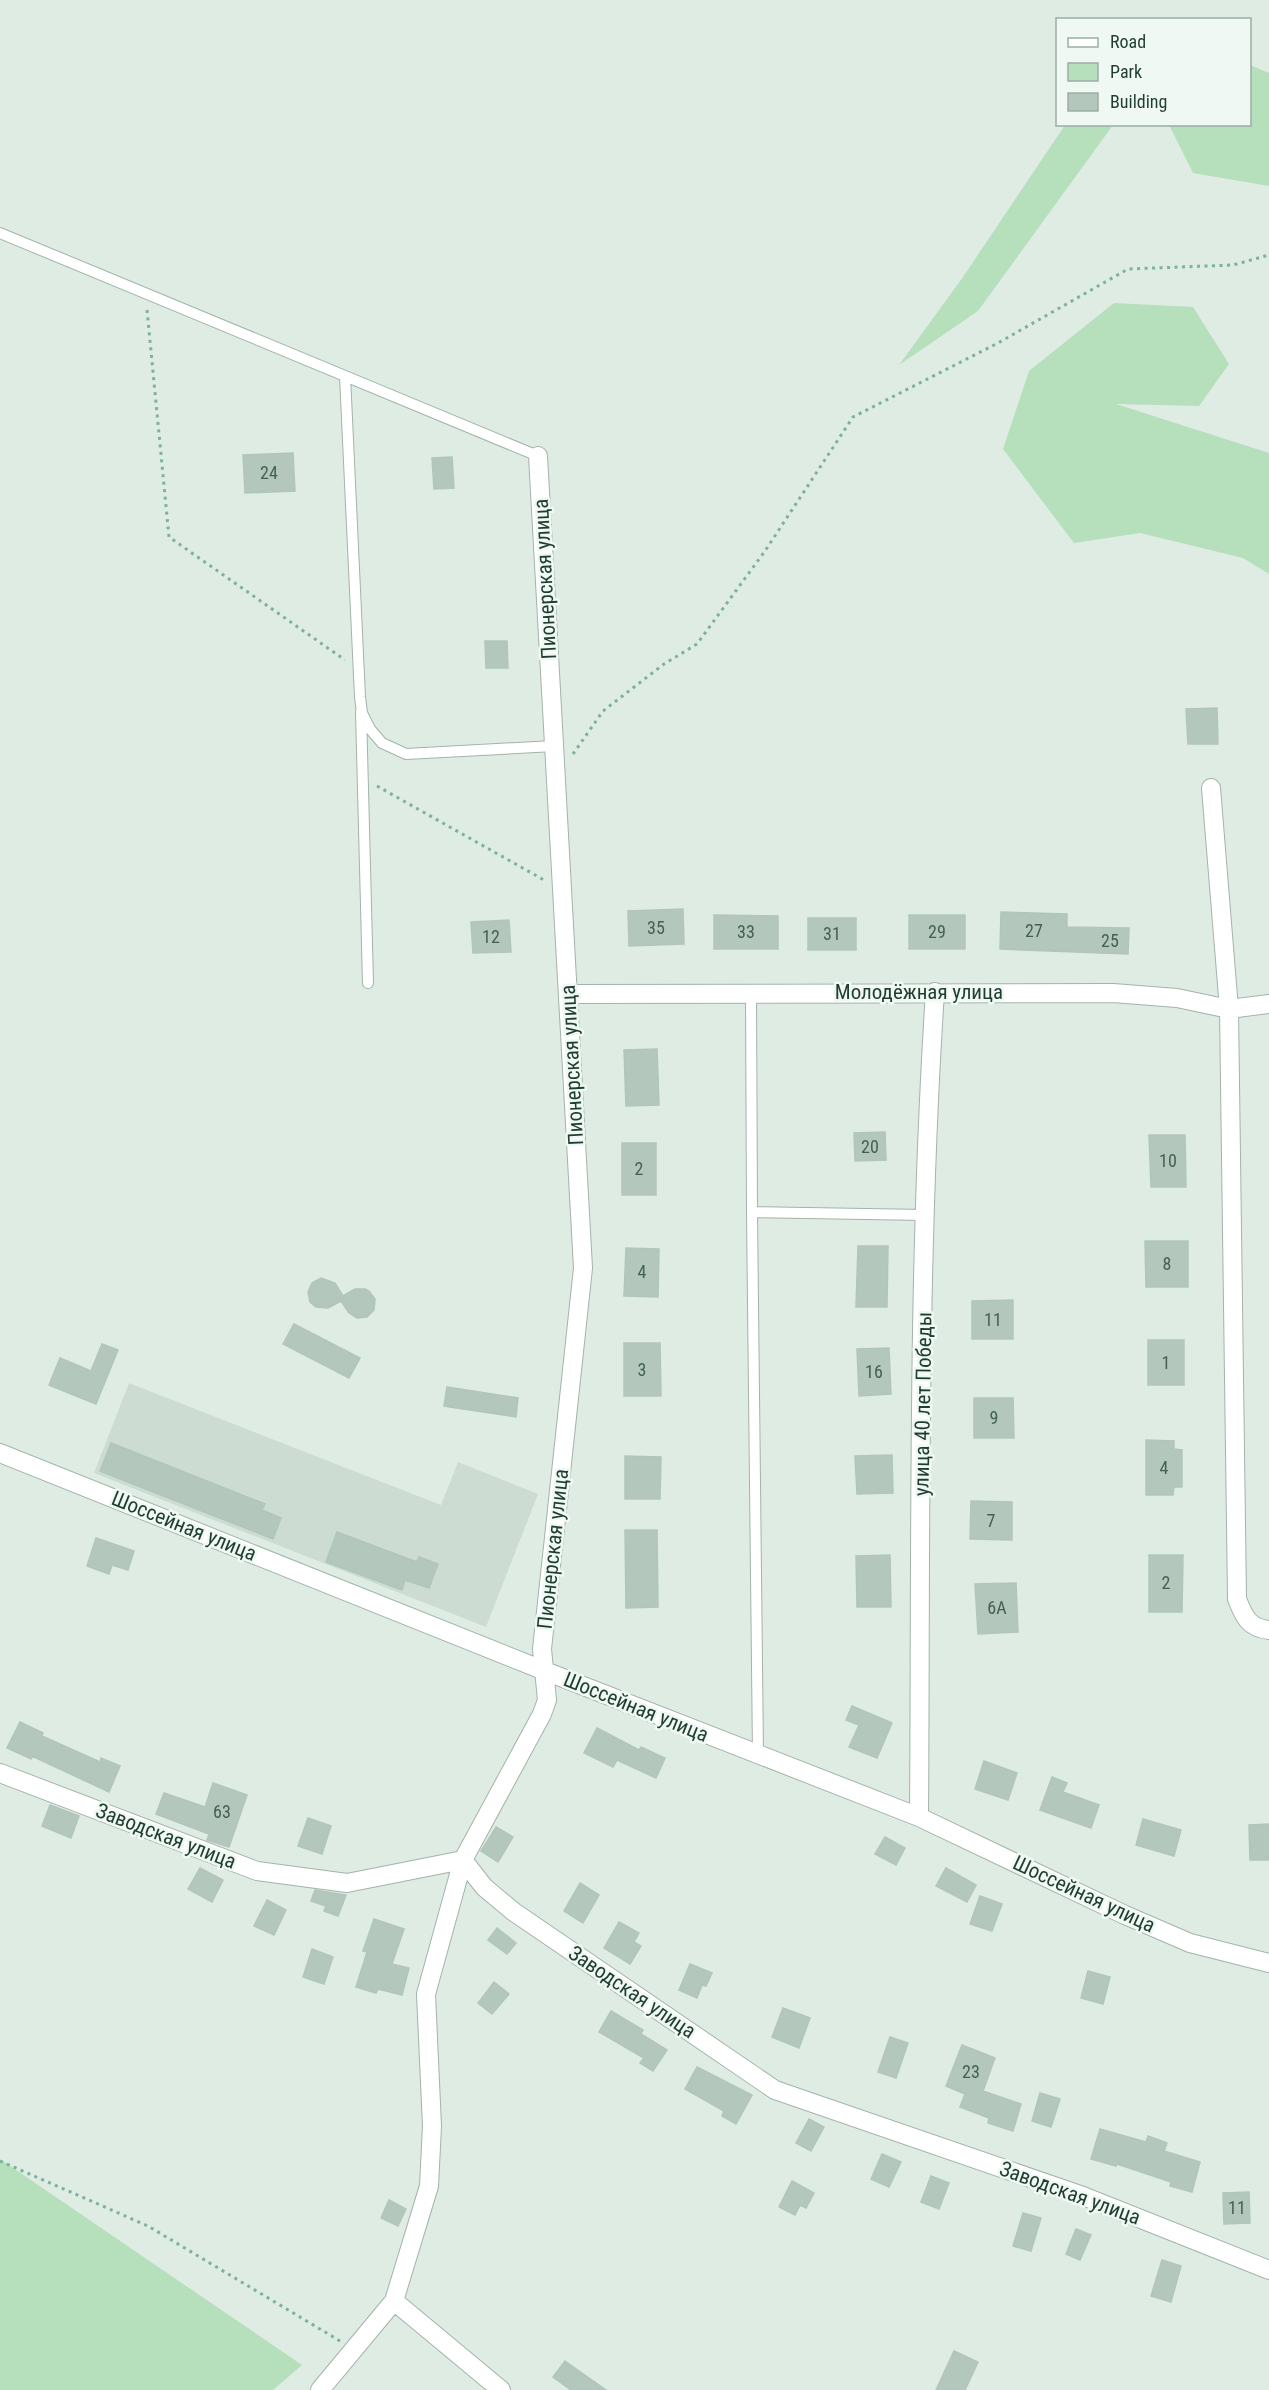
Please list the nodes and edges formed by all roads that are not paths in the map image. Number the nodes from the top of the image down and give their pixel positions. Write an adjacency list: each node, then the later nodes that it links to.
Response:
1 (0, 232): 2 (lane)
2 (345, 376): 3 (lane); 4 (lane)
3 (538, 456): 5 (street, Пионерская улица)
4 (360, 697): 5 (lane); 7 (lane)
5 (554, 746): 10 (street, Пионерская улица)
6 (1211, 788): 12 (street)
7 (368, 983)
8 (934, 992): 9 (street, Молодёжная улица); 12 (street, Молодёжная улица); 14 (street, улица 40 лет Победы)
9 (751, 993): 10 (street, Молодёжная улица); 13 (lane)
10 (568, 994): 17 (street, Пионерская улица)
11 (1269, 1004): 12 (street, Молодёжная улица)
12 (1229, 1009): 16 (street)
13 (752, 1212): 14 (lane); 18 (lane)
14 (925, 1215): 20 (street, улица 40 лет Победы)
15 (0, 1453): 17 (street, Шоссейная улица)
16 (1263, 1629)
17 (545, 1671): 18 (street, Шоссейная улица); 21 (street, Пионерская улица)
18 (758, 1755): 20 (street, Шоссейная улица)
19 (0, 1773): 21 (street, Заводская улица)
20 (919, 1817): 22 (street, Шоссейная улица)
21 (463, 1860): 23 (street, Заводская улица); 24 (street, Пионерская улица)
22 (1269, 1963)
23 (1269, 2270)
24 (394, 2301): 25 (street); 26 (street)
25 (320, 2390)
26 (501, 2390)

